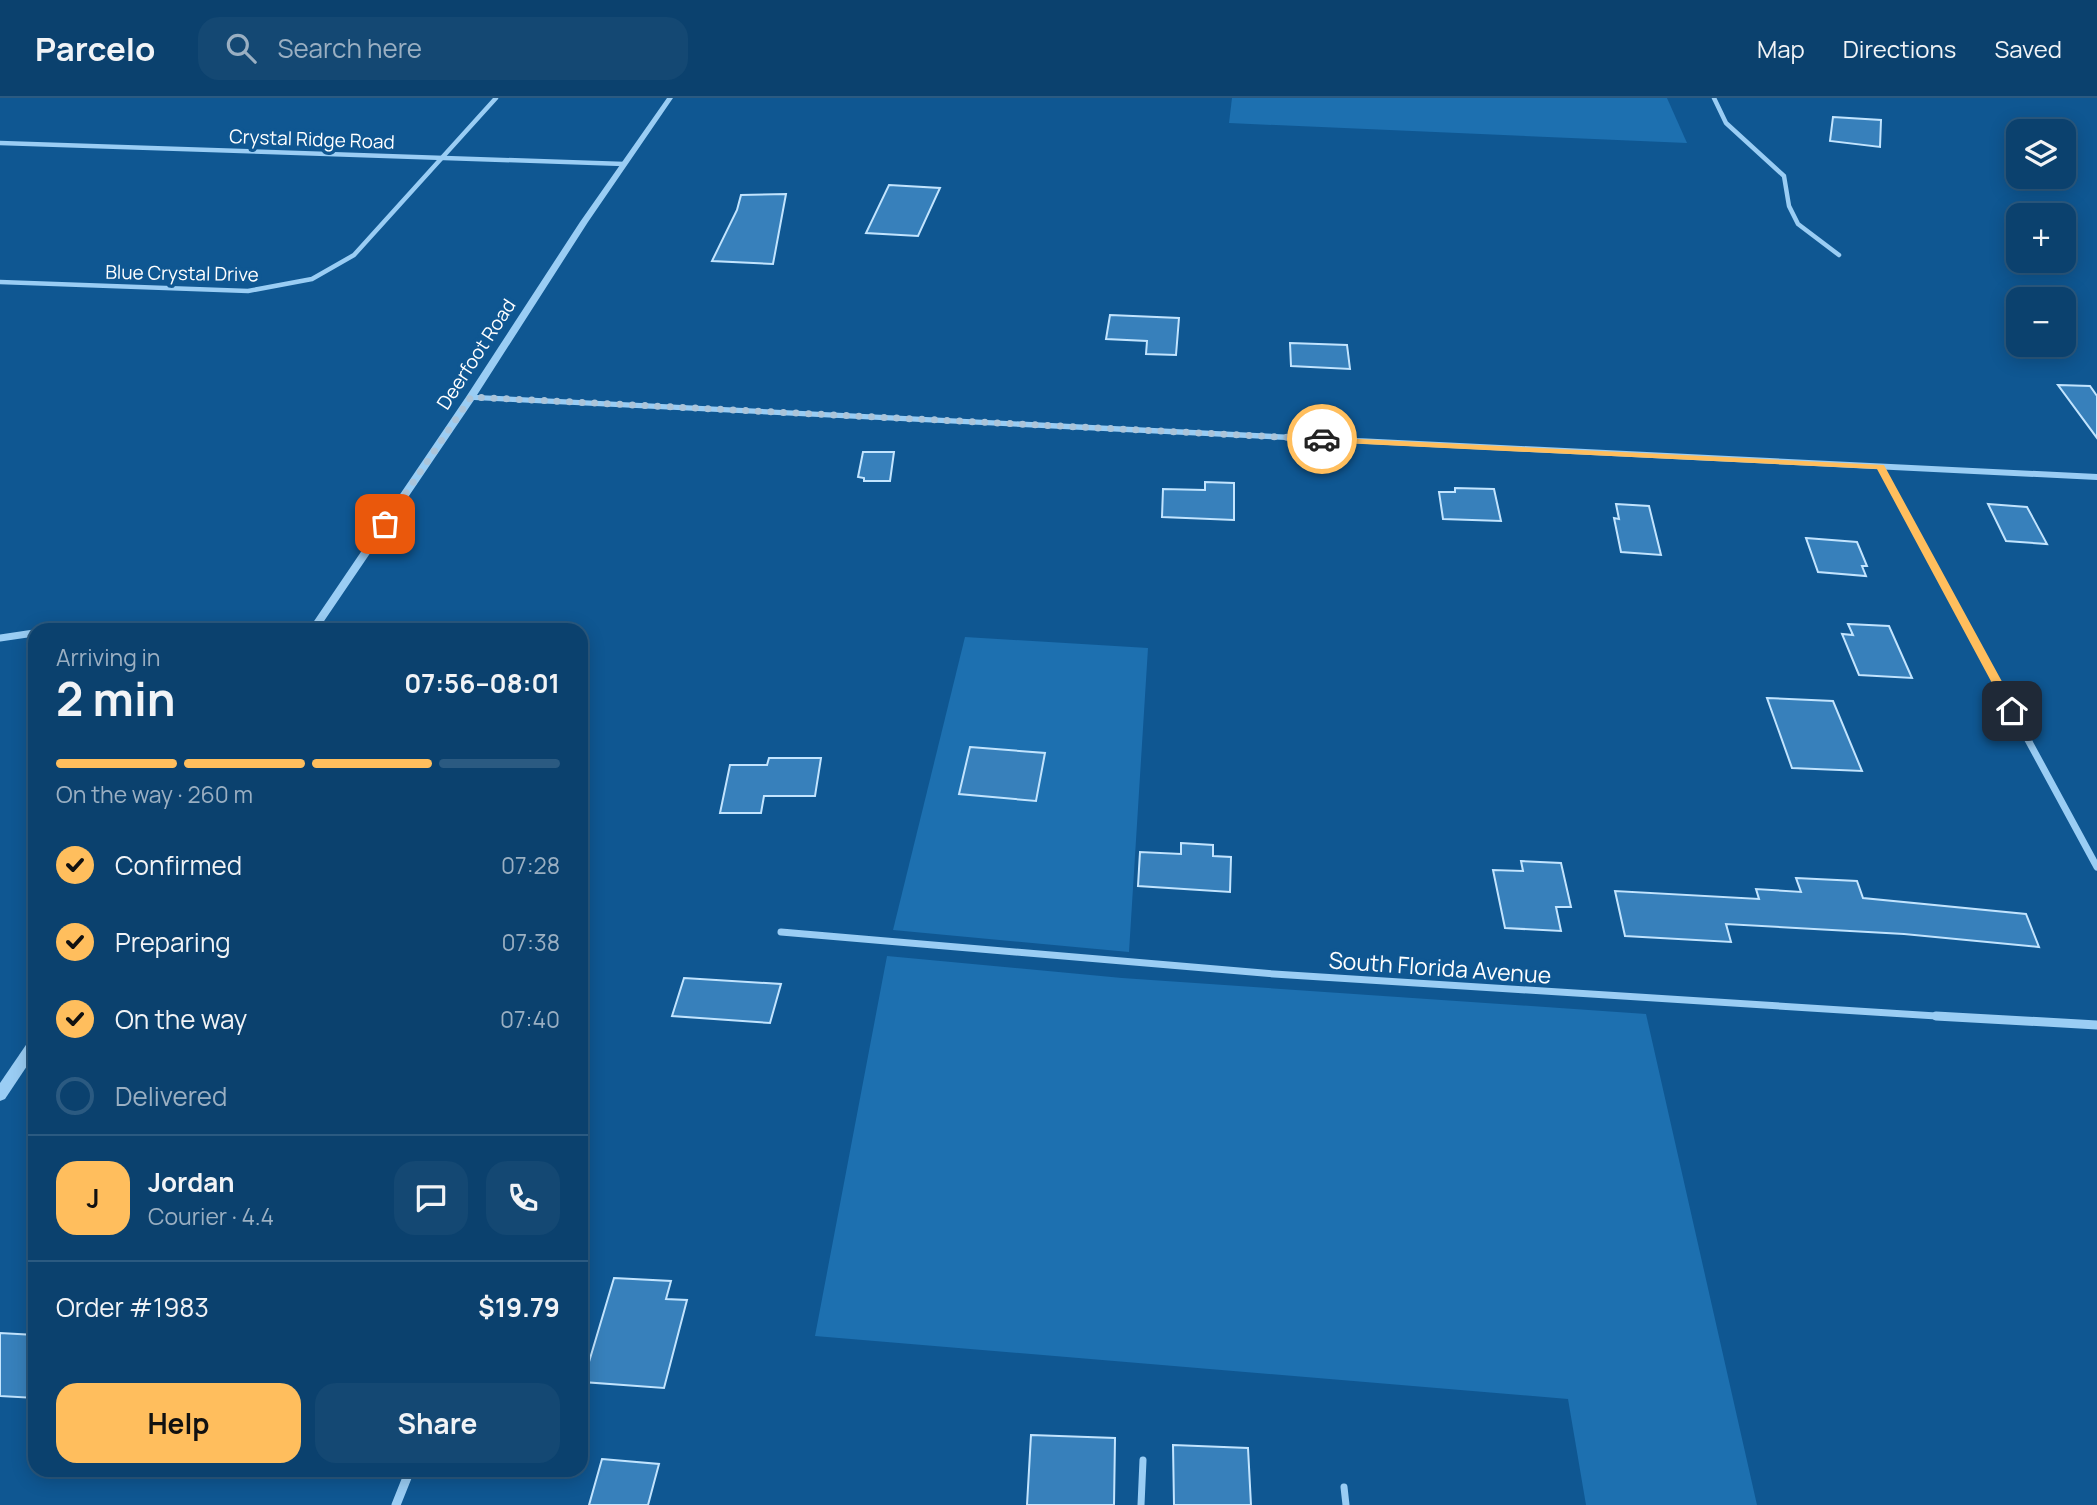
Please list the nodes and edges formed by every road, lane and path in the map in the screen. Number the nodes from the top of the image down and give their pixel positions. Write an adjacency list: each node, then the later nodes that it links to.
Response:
1 (496, 98): 5 (street, Blue Crystal Drive)
2 (670, 98): 6 (street, Deerfoot Road)
3 (1714, 98): 7 (street)
4 (0, 143): 5 (street, Crystal Ridge Road)
5 (442, 158): 6 (street, Crystal Ridge Road); 8 (street, Blue Crystal Drive)
6 (624, 164): 9 (street, Deerfoot Road)
7 (1839, 255)
8 (0, 282)
9 (471, 397): 10 (street); 12 (street, Deerfoot Road)
10 (1880, 467): 11 (street); 15 (street)
11 (2097, 477)
12 (318, 623)
13 (28, 634): 14 (street)
14 (0, 638)
15 (2097, 867)
16 (781, 932): 17 (street, South Florida Avenue)
17 (2097, 1025)
18 (28, 1053): 19 (street)
19 (0, 1095)
20 (1143, 1460): 24 (lane)
21 (407, 1477): 23 (street)
22 (1344, 1487): 25 (lane)
23 (396, 1505)
24 (1141, 1505)
25 (1346, 1505)

